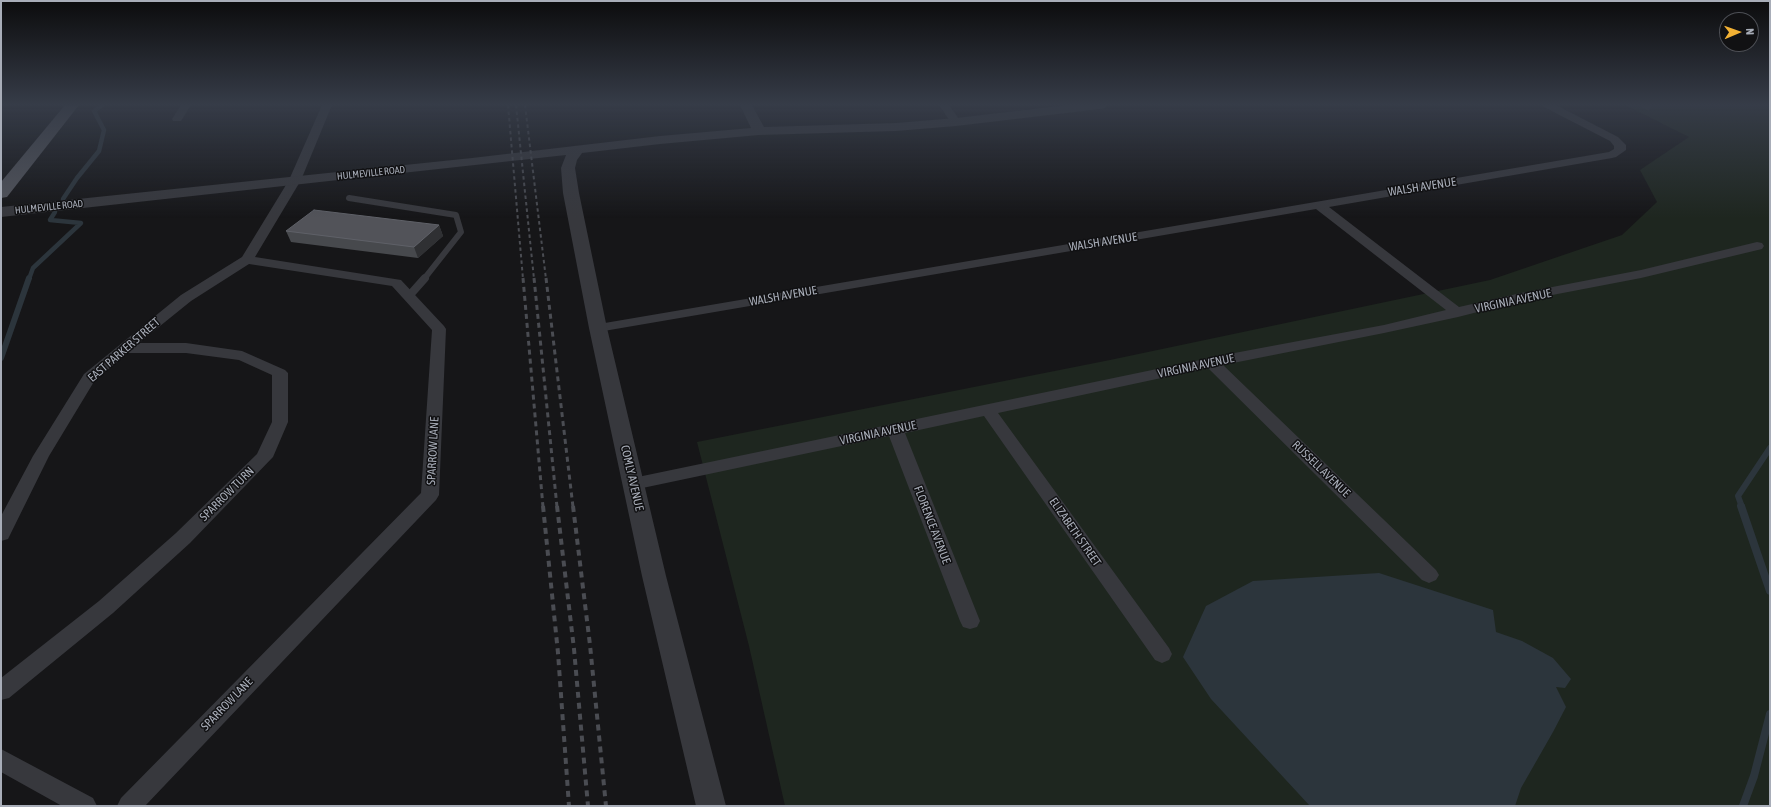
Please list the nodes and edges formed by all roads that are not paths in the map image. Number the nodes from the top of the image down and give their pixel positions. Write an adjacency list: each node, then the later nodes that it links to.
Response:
1 (42, 143): 7 (main road)
2 (310, 143): 6 (street)
3 (647, 143): 5 (street, HULMEVILLE ROAD)
4 (1618, 143): 9 (street, WALSH AVENUE)
5 (577, 150): 6 (street, HULMEVILLE ROAD); 15 (street, COMLY AVENUE)
6 (295, 180): 10 (street, HULMEVILLE ROAD); 12 (street)
7 (1, 193)
8 (349, 198): 13 (lane)
9 (1318, 205): 14 (street); 15 (street, WALSH AVENUE)
10 (1, 212)
11 (1757, 246): 14 (street, VIRGINIA AVENUE)
12 (247, 260): 13 (street, SPARROW LANE); 16 (street, EAST PARKER STREET)
13 (409, 296): 28 (street, SPARROW LANE)
14 (1458, 313): 17 (street, VIRGINIA AVENUE)
15 (598, 328): 20 (street, COMLY AVENUE)
16 (124, 348): 21 (street, EAST PARKER STREET); 25 (street, SPARROW TURN)
17 (1212, 363): 18 (street, VIRGINIA AVENUE); 22 (street, RUSSELL AVENUE)
18 (988, 410): 19 (street, VIRGINIA AVENUE); 24 (street, ELIZABETH STREET)
19 (895, 429): 20 (street, VIRGINIA AVENUE); 23 (street, FLORENCE AVENUE)
20 (633, 484): 29 (street, COMLY AVENUE)
21 (1, 534)
22 (1429, 575)
23 (970, 621)
24 (1162, 654)
25 (1, 691)
26 (1, 760): 27 (street)
27 (84, 806)
28 (129, 806)
29 (711, 806)

